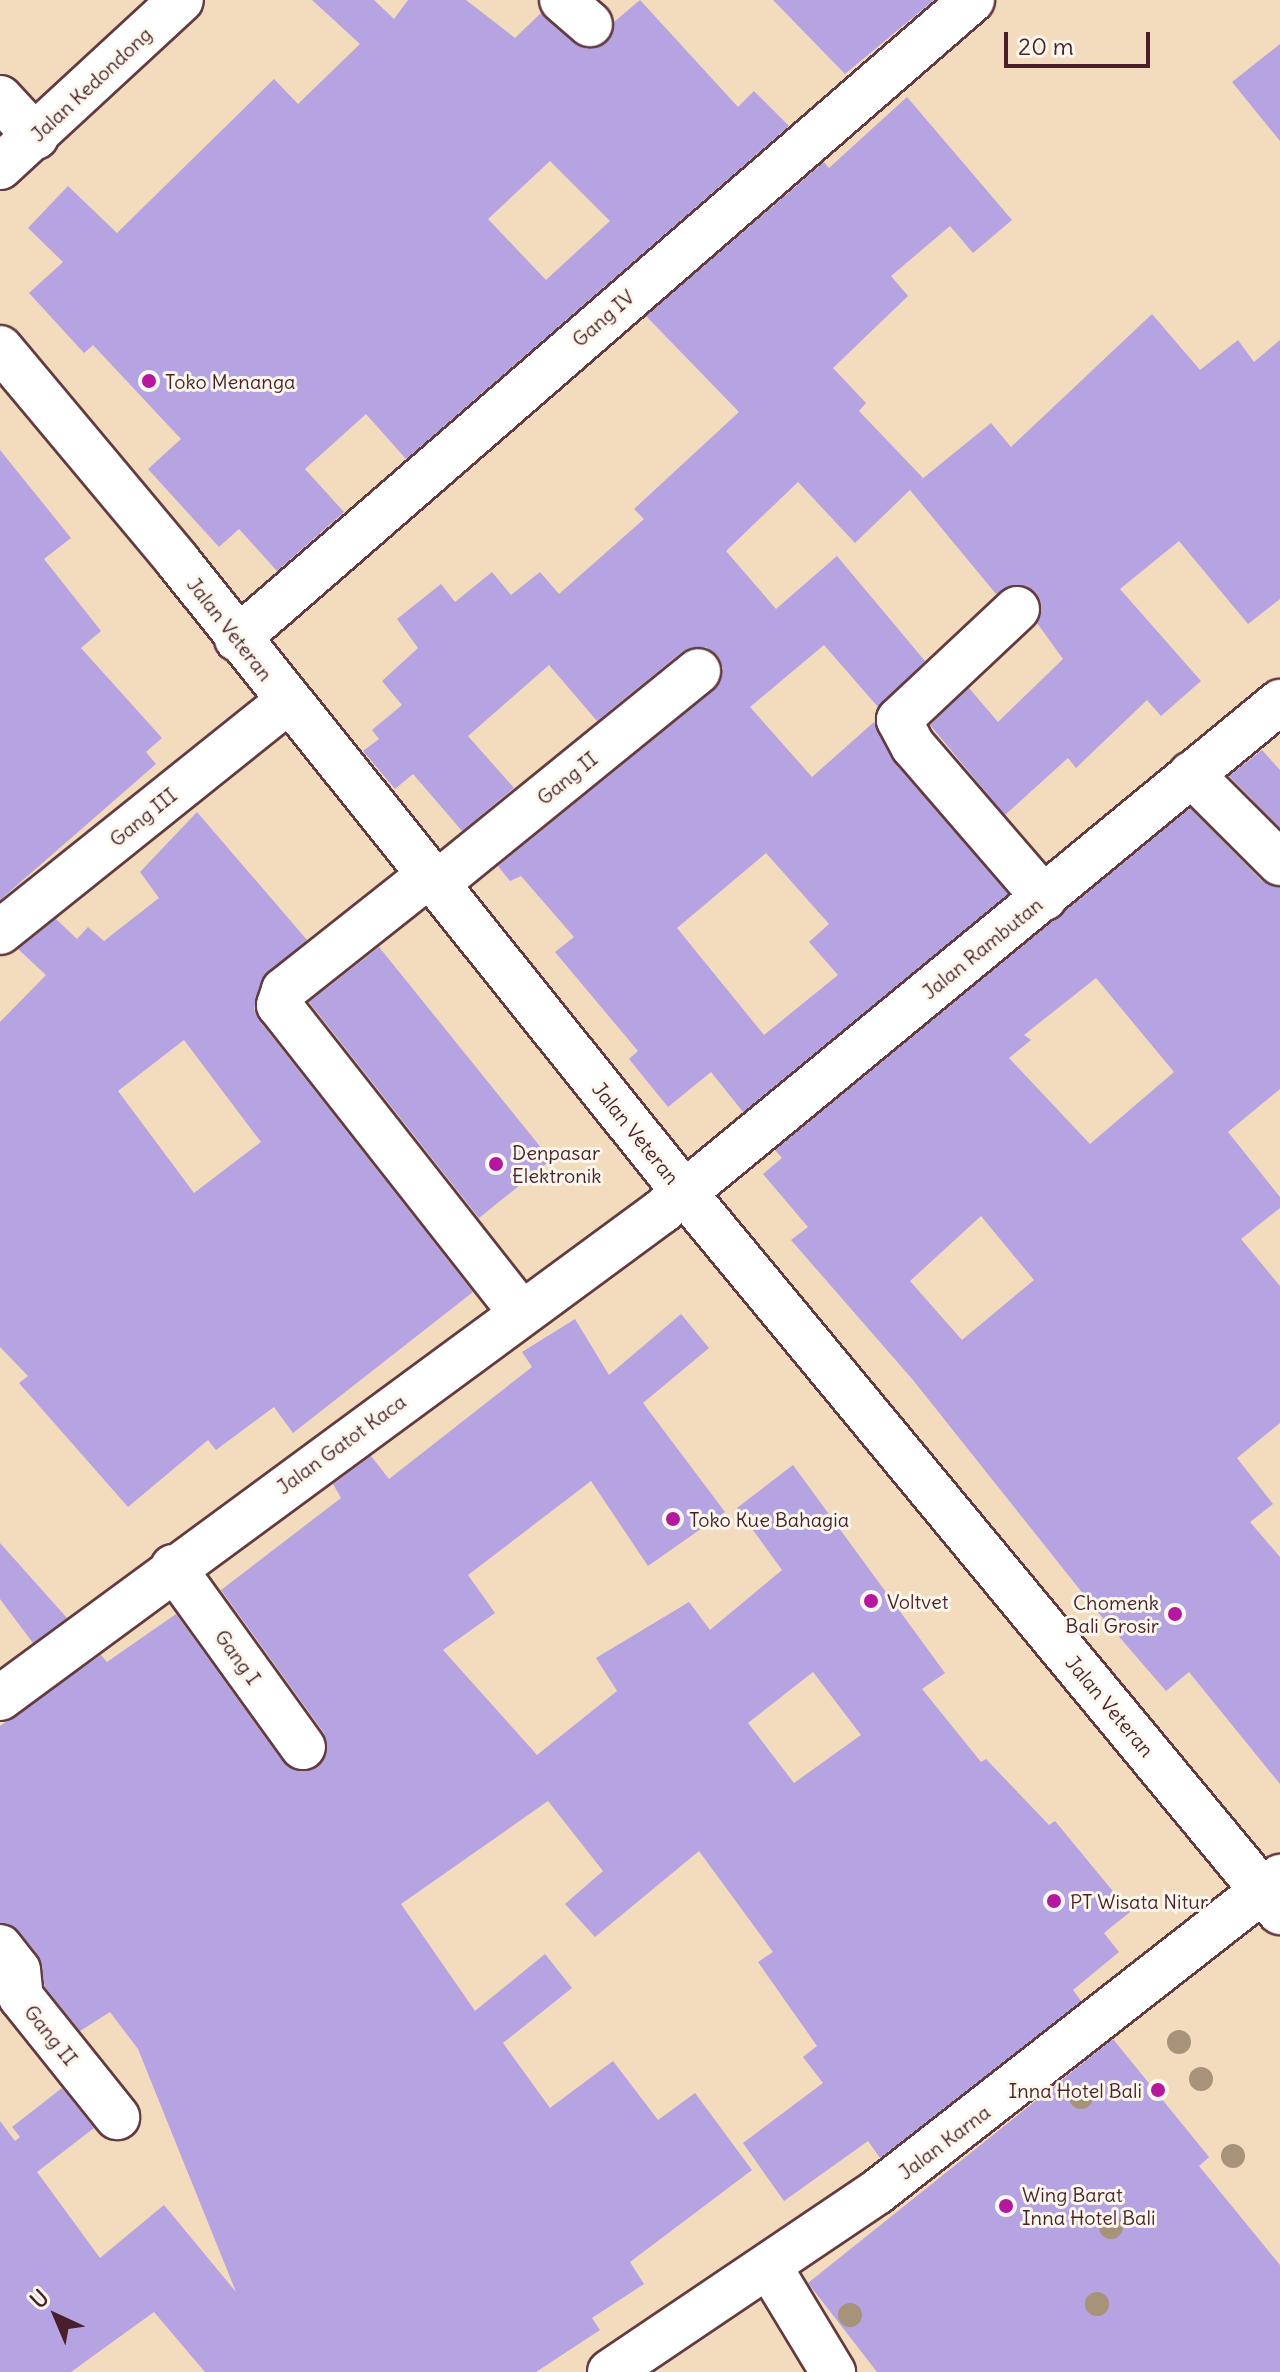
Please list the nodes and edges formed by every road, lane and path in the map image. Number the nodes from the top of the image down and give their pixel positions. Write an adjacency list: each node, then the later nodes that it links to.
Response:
1 (181, 0): 4 (street, Jalan Kedondong)
2 (972, 0): 8 (street, Gang IV)
3 (0, 98): 4 (street)
4 (36, 137): 5 (street, Jalan Kedondong)
5 (0, 167)
6 (0, 348): 8 (street, Jalan Veteran)
7 (1017, 609): 15 (street)
8 (237, 639): 10 (street, Jalan Veteran)
9 (698, 671): 14 (street, Gang II)
10 (287, 702): 14 (street, Jalan Veteran); 16 (street, Gang III)
11 (1280, 702): 12 (street, Jalan Rambutan)
12 (1191, 774): 13 (street); 15 (street, Jalan Rambutan)
13 (1280, 863)
14 (431, 880): 17 (street, Jalan Veteran); 18 (street, Gang II)
15 (1044, 898): 17 (street, Jalan Rambutan)
16 (0, 932)
17 (684, 1192): 18 (street, Jalan Gatot Kaca); 22 (street, Jalan Veteran)
18 (521, 1312): 19 (street, Jalan Gatot Kaca)
19 (173, 1567): 20 (street, Jalan Gatot Kaca); 21 (street, Gang I)
20 (0, 1698)
21 (303, 1747)
22 (1274, 1893): 25 (street, Jalan Karna)
23 (0, 1947): 24 (street, Gang II)
24 (117, 2117)
25 (770, 2268): 26 (street, Jalan Karna); 27 (street)
26 (610, 2372)
27 (833, 2372)

